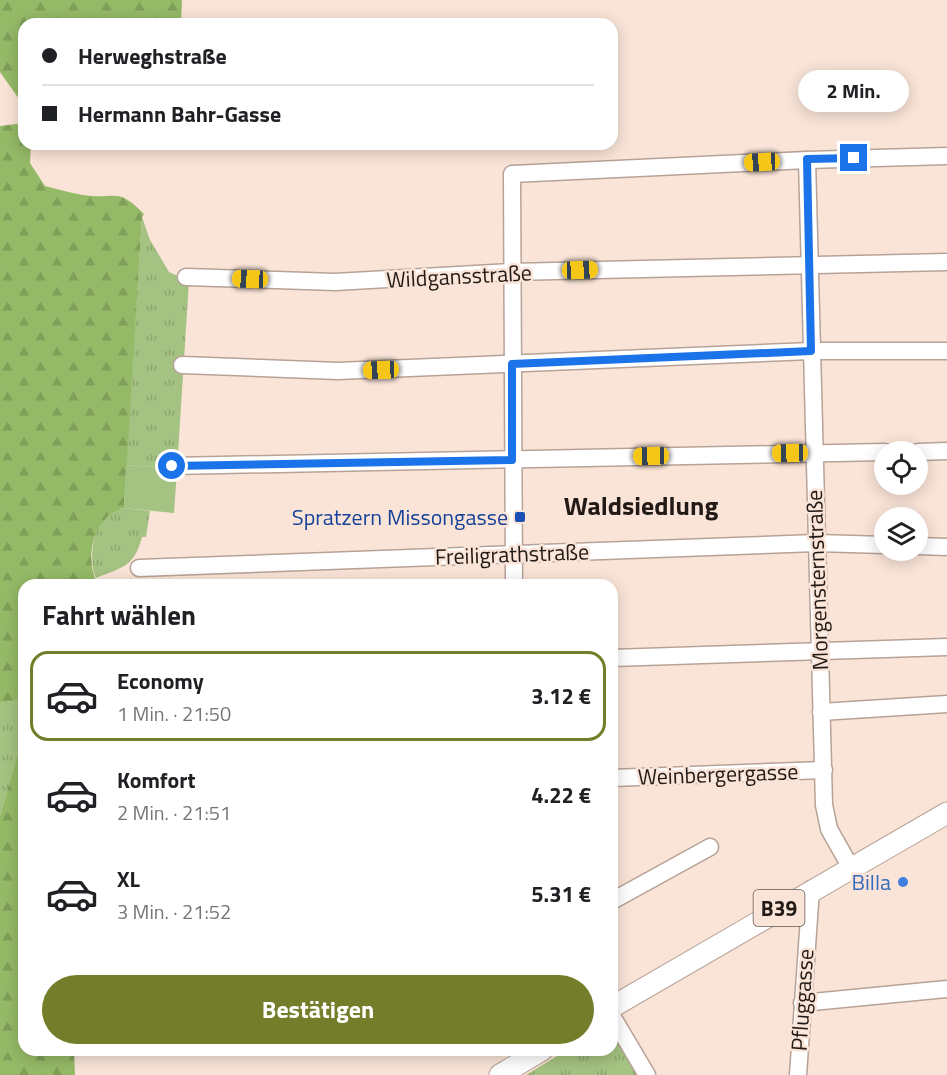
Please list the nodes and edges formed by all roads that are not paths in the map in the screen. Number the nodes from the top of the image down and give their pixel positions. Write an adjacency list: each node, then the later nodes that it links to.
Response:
1 (947, 156): 2 (street)
2 (807, 159): 4 (street, Morgensternstraße); 5 (street)
3 (947, 262): 4 (street, Wildgansstraße)
4 (809, 264): 5 (street, Wildgansstraße); 7 (street, Morgensternstraße)
5 (511, 272): 6 (street, Wildgansstraße); 9 (street)
6 (186, 277)
7 (811, 351): 8 (street); 9 (street); 14 (street, Morgensternstraße)
8 (947, 351)
9 (512, 364): 10 (street); 15 (street)
10 (182, 365)
11 (874, 452): 14 (street)
12 (928, 452): 13 (street)
13 (947, 452)
14 (813, 453): 15 (street); 17 (street, Morgensternstraße)
15 (512, 460): 16 (street); 21 (street)
16 (172, 466)
17 (816, 543): 18 (street, Freiligrathstraße); 21 (street, Freiligrathstraße); 25 (street, Morgensternstraße)
18 (874, 545)
19 (928, 546): 20 (street)
20 (947, 547)
21 (514, 554): 22 (street, Freiligrathstraße); 23 (street)
22 (139, 568)
23 (514, 579)
24 (947, 648): 25 (street)
25 (820, 650): 26 (street); 28 (street, Morgensternstraße)
26 (618, 658)
27 (947, 704): 28 (street)
28 (822, 712): 29 (street, Morgensternstraße)
29 (824, 770): 30 (street, Weinbergergasse); 33 (street, Morgensternstraße)
30 (618, 778)
31 (947, 813): 33 (main road, B39)
32 (710, 847): 35 (street)
33 (851, 868): 34 (main road, B39)
34 (811, 889): 37 (main road, B39); 38 (street, Pfluggasse)
35 (618, 898)
36 (947, 989): 38 (street)
37 (618, 1003)
38 (802, 1003): 43 (street, Pfluggasse)
39 (618, 1026): 42 (street)
40 (532, 1056): 41 (main road)
41 (500, 1075)
42 (647, 1075)
43 (798, 1075)

